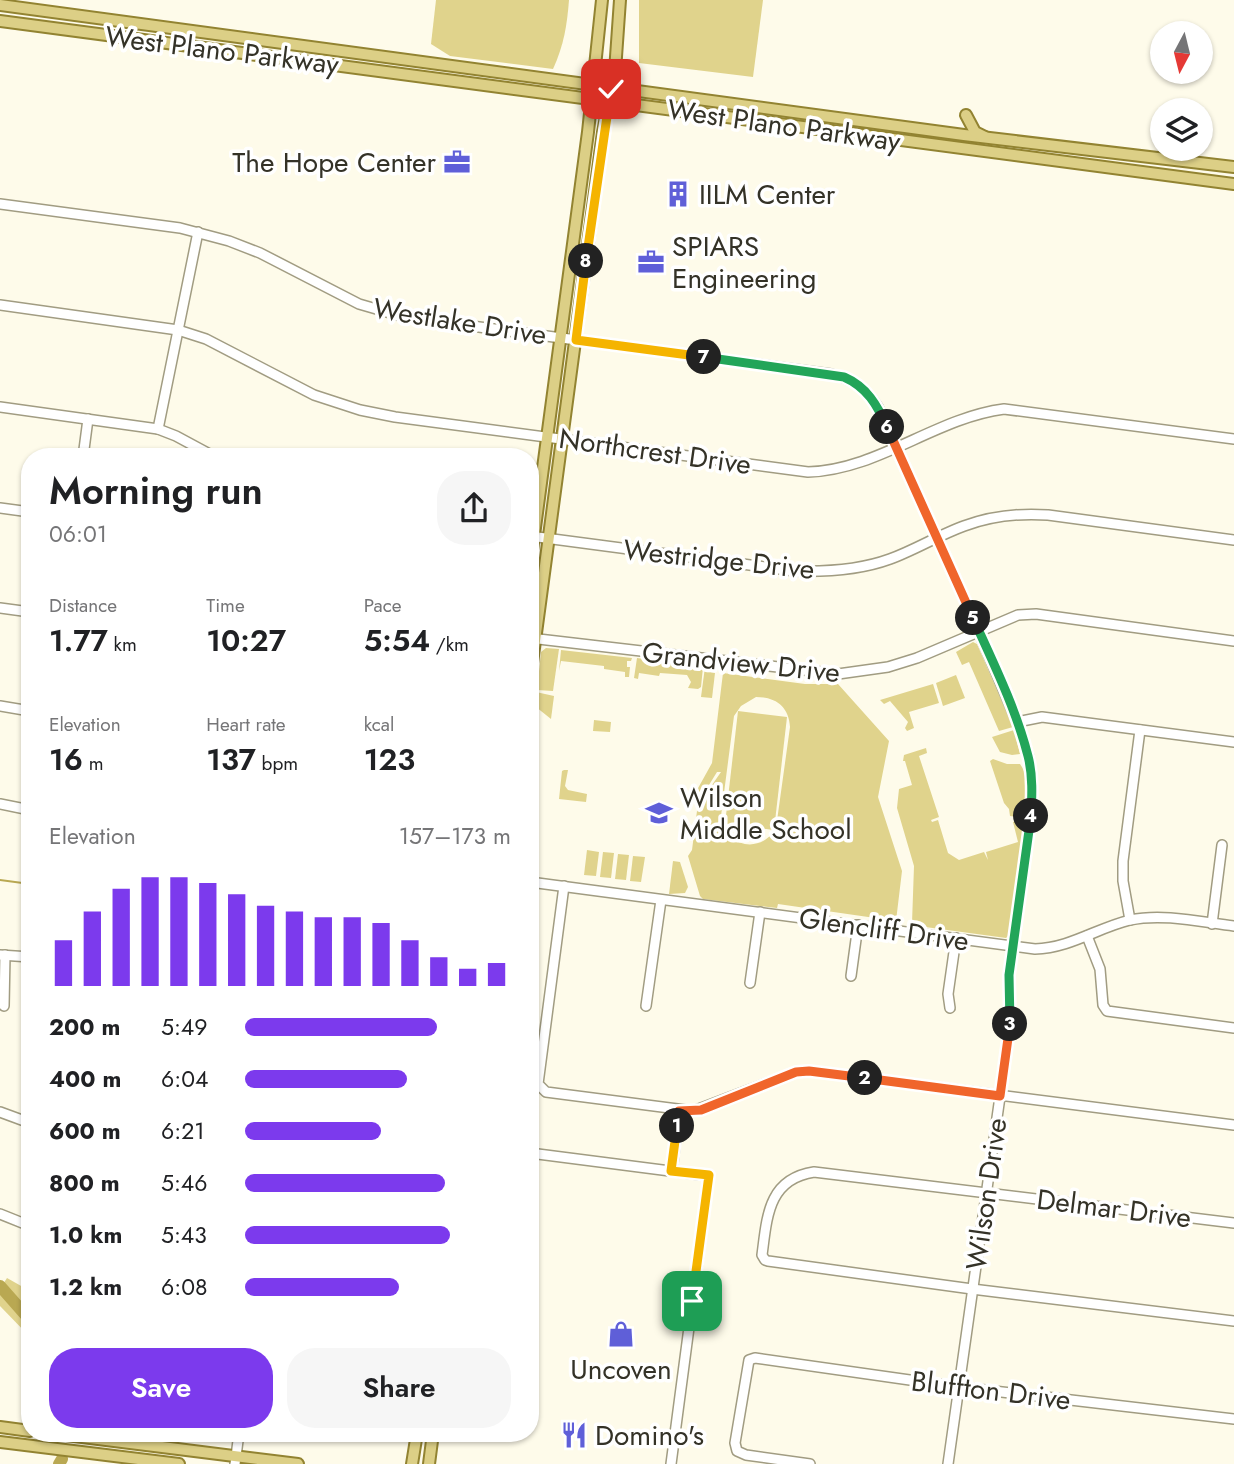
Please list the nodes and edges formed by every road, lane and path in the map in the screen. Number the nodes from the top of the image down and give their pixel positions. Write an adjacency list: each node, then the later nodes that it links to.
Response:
1 (602, 0): 9 (main road)
2 (620, 0): 10 (main road)
3 (0, 5): 5 (main road, West Plano Parkway)
4 (0, 21): 6 (main road, West Plano Parkway)
5 (173, 29): 6 (main road); 7 (main road, West Plano Parkway)
6 (174, 44): 8 (main road, West Plano Parkway)
7 (427, 62): 8 (main road); 9 (main road, West Plano Parkway)
8 (369, 69): 11 (main road, West Plano Parkway)
9 (594, 86): 10 (main road, West Plano Parkway); 11 (main road)
10 (611, 89): 12 (main road); 14 (main road, West Plano Parkway)
11 (592, 99): 12 (main road, West Plano Parkway); 25 (main road)
12 (608, 101): 16 (main road, West Plano Parkway); 26 (main road)
13 (966, 115): 15 (main road)
14 (958, 134): 15 (main road, West Plano Parkway); 16 (main road)
15 (988, 138): 17 (main road, West Plano Parkway)
16 (956, 148): 18 (main road, West Plano Parkway)
17 (1118, 154): 18 (main road); 19 (main road, West Plano Parkway)
18 (1116, 167): 20 (main road, West Plano Parkway)
19 (1234, 167)
20 (1234, 184)
21 (0, 204): 22 (street, Westlake Drive)
22 (198, 232): 24 (street); 25 (street, Westlake Drive)
23 (0, 305): 24 (street, Northcrest Drive)
24 (178, 330): 29 (street); 30 (street, Northcrest Drive)
25 (560, 338): 26 (street, Westlake Drive); 30 (main road)
26 (576, 340): 31 (main road); 33 (street, Westlake Drive)
27 (0, 407): 28 (street)
28 (88, 419): 29 (street); 34 (street)
29 (158, 429): 35 (street)
30 (546, 437): 31 (street, Northcrest Drive); 36 (main road)
31 (561, 438): 33 (street, Northcrest Drive); 40 (main road)
32 (1234, 439): 33 (street, Northcrest Drive)
33 (897, 447): 41 (street, Wilson Drive)
34 (84, 448)
35 (198, 448)
36 (539, 487)
37 (0, 509): 38 (street)
38 (21, 511)
39 (539, 538): 40 (street, Westridge Drive)
40 (549, 539): 41 (street, Westridge Drive); 43 (main road)
41 (937, 539): 42 (street, Westridge Drive); 46 (street, Wilson Drive)
42 (1234, 540)
43 (539, 602)
44 (0, 608): 45 (street)
45 (21, 611)
46 (978, 630): 47 (street, Grandview Drive); 48 (street, Grandview Drive); 51 (street, Wilson Drive)
47 (539, 640)
48 (1234, 641)
49 (0, 706): 50 (street)
50 (21, 710)
51 (1017, 722): 52 (street); 67 (street, Wilson Drive)
52 (1140, 730): 53 (street); 61 (street)
53 (1234, 742)
54 (0, 804): 55 (street)
55 (21, 808)
56 (1222, 845): 62 (street)
57 (539, 883): 58 (street, Glencliff Drive)
58 (564, 886): 59 (street, Glencliff Drive); 76 (street)
59 (661, 900): 60 (street, Glencliff Drive); 73 (street)
60 (760, 912): 63 (street, Glencliff Drive); 71 (street)
61 (1130, 920): 62 (street, Glencliff Drive); 65 (street, Glencliff Drive)
62 (1212, 924): 64 (street, Glencliff Drive)
63 (858, 925): 66 (street, Glencliff Drive); 70 (street)
64 (1234, 926)
65 (1087, 936): 67 (street, Glencliff Drive); 75 (street)
66 (956, 938): 67 (street, Glencliff Drive); 74 (street)
67 (1013, 947): 78 (street, Wilson Drive)
68 (3, 955): 69 (street); 72 (street)
69 (21, 956)
70 (851, 976)
71 (750, 983)
72 (4, 1006)
73 (646, 1006)
74 (950, 1008)
75 (1234, 1028)
76 (539, 1076)
77 (539, 1086): 79 (street)
78 (1000, 1096): 79 (street); 82 (street); 85 (street, Wilson Drive)
79 (679, 1111): 84 (street)
80 (0, 1112): 81 (street)
81 (21, 1120)
82 (1234, 1125)
83 (539, 1154): 84 (street)
84 (671, 1171): 107 (street)
85 (986, 1193): 88 (street, Delmar Drive); 89 (street, Wilson Drive); 89 (street, Delmar Drive)
86 (0, 1214): 87 (street)
87 (21, 1222)
88 (1234, 1223)
89 (972, 1289): 90 (street); 91 (street, Wilson Drive)
90 (1234, 1321)
91 (959, 1387): 92 (street, Bluffton Drive); 108 (street, Bluffton Drive); 109 (street, Wilson Drive)
92 (1234, 1419)
93 (0, 1427): 94 (main road)
94 (21, 1430)
95 (0, 1442): 101 (main road)
96 (96, 1442): 101 (main road)
97 (116, 1442): 102 (main road)
98 (238, 1442): 102 (street)
99 (416, 1442): 105 (main road)
100 (432, 1442): 106 (main road)
101 (94, 1453): 103 (main road)
102 (236, 1460): 104 (main road)
103 (179, 1464)
104 (298, 1464)
105 (412, 1464)
106 (429, 1464)
107 (671, 1464)
108 (810, 1464)
109 (948, 1464)

